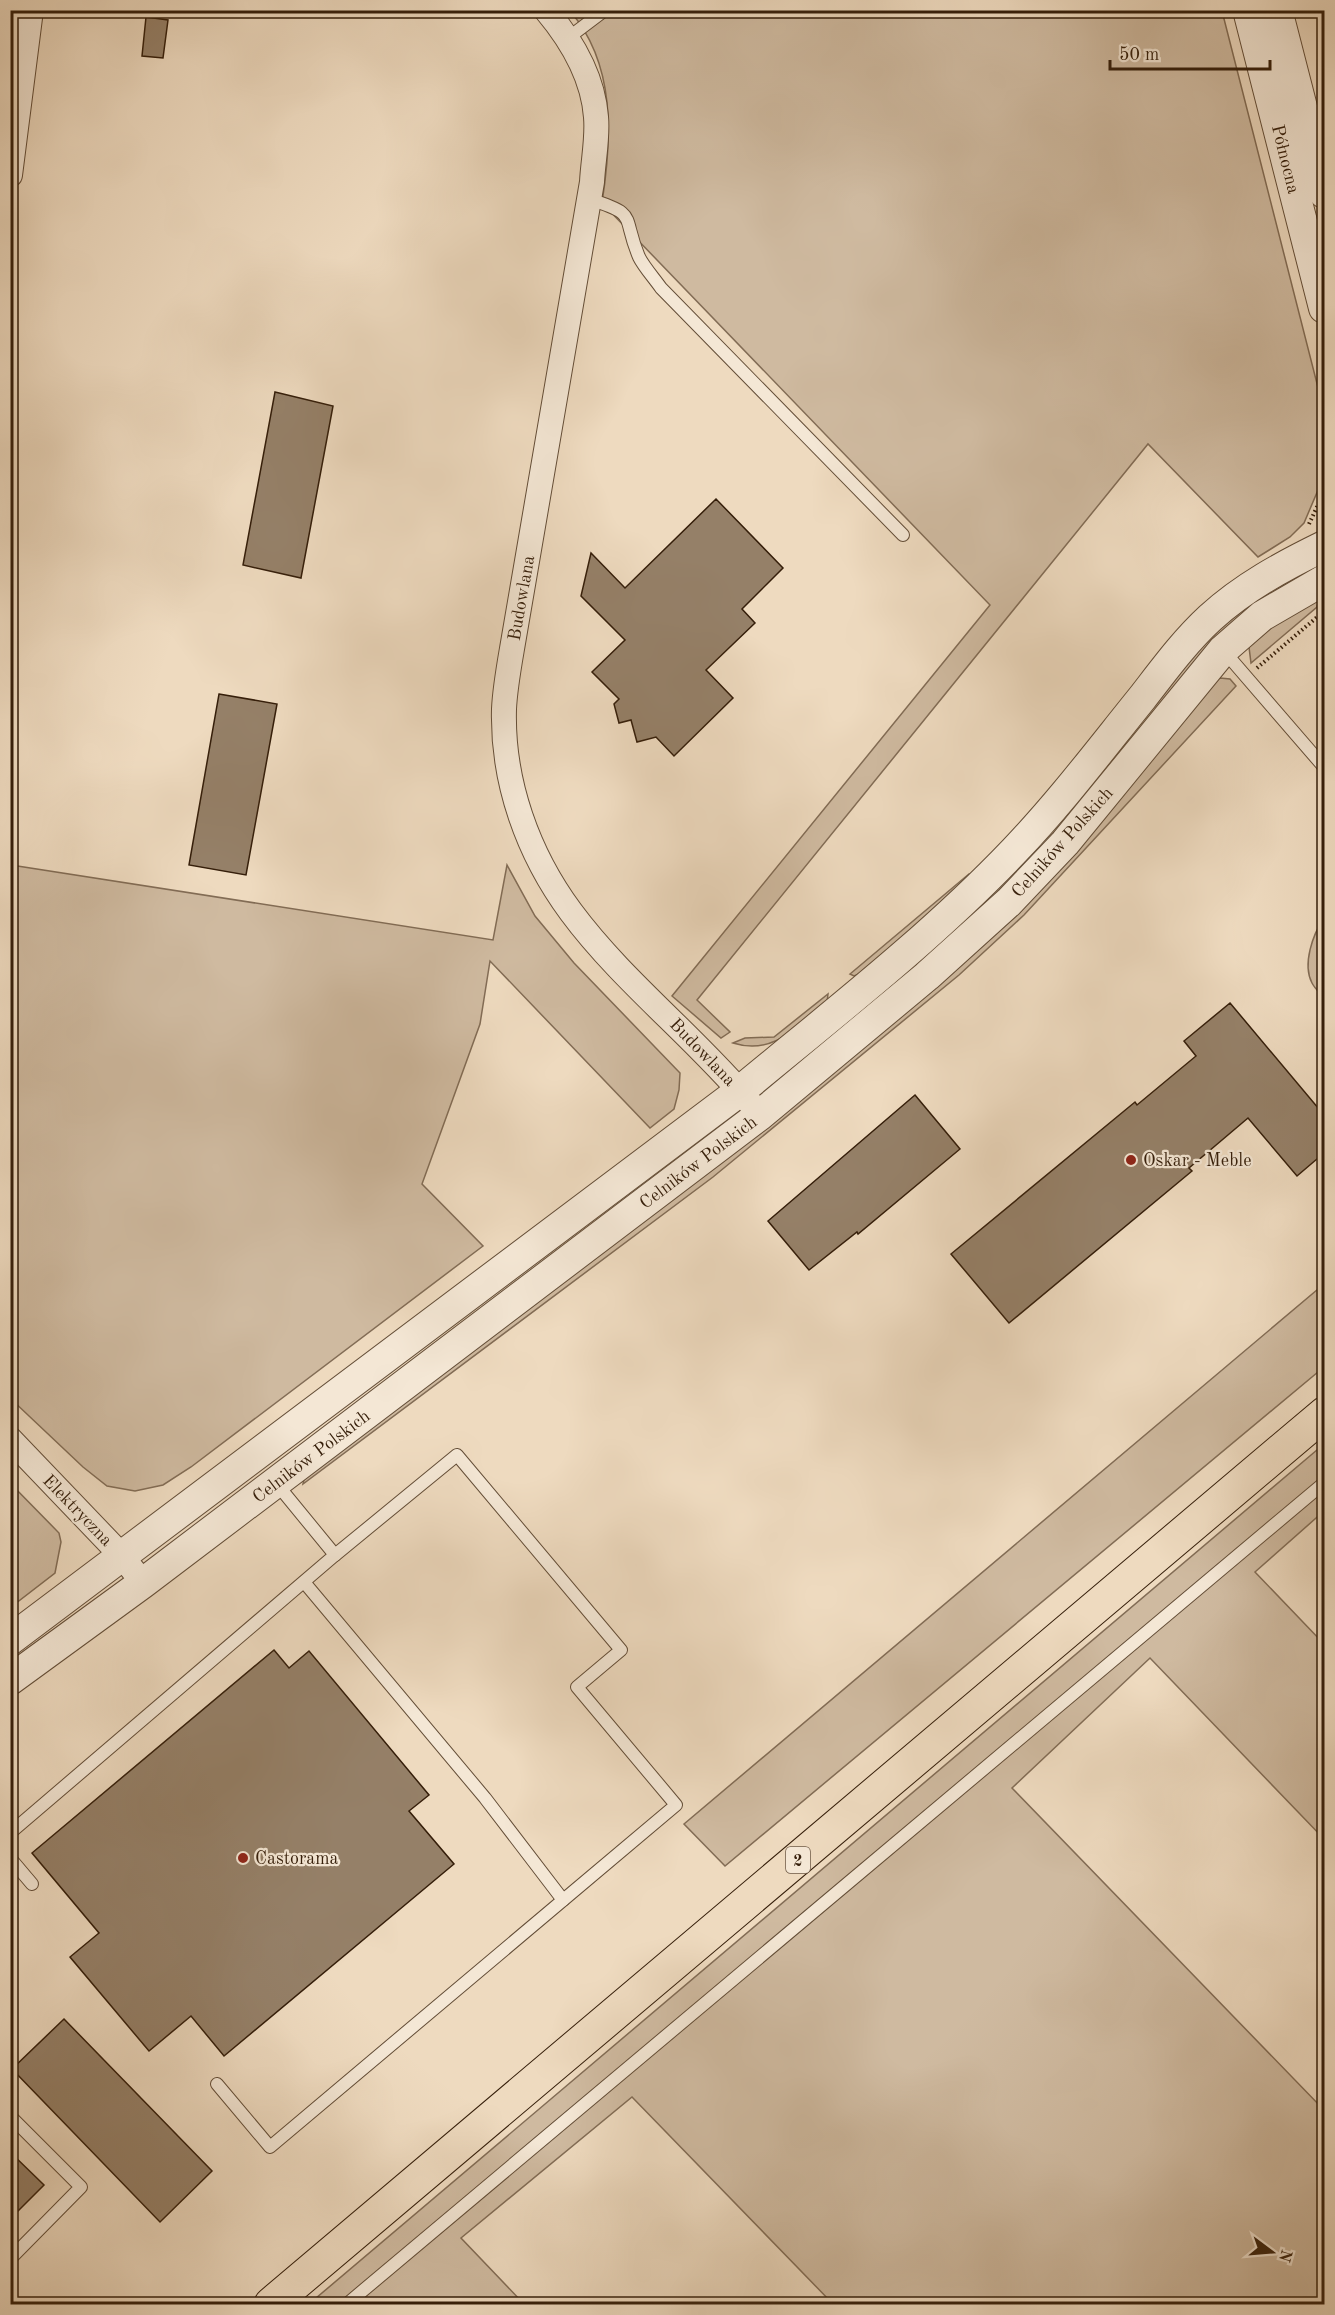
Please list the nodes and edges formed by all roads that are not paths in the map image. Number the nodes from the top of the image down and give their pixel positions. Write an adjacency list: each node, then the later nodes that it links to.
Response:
1 (31, 10): 7 (street)
2 (546, 10): 6 (street, Budowlana)
3 (605, 10): 6 (lane)
4 (1248, 10): 10 (street, Północna)
5 (1277, 10): 8 (street, Północna)
6 (568, 38): 9 (street, Budowlana)
7 (10, 175)
8 (1324, 193)
9 (589, 198): 11 (lane); 16 (street, Budowlana)
10 (1324, 308)
11 (903, 535)
12 (1317, 536): 16 (street, Celników Polskich)
13 (1324, 580): 14 (street, Celników Polskich)
14 (1223, 650): 15 (lane); 17 (street, Celników Polskich)
15 (1324, 767)
16 (740, 1091): 17 (street, Budowlana); 23 (street, Celników Polskich)
17 (760, 1115): 20 (street, Celników Polskich)
18 (1324, 1413): 35 (highway, 2)
19 (10, 1439): 23 (street, Elektryczna)
20 (276, 1483): 22 (lane); 25 (street, Celników Polskich)
21 (1324, 1483): 36 (lane)
22 (335, 1555): 24 (lane); 31 (lane)
23 (122, 1556): 25 (street, Elektryczna); 26 (street, Celników Polskich)
24 (304, 1582): 28 (lane); 31 (lane)
25 (143, 1583): 27 (street, Celników Polskich)
26 (10, 1640)
27 (10, 1680)
28 (10, 1833)
29 (10, 1858): 30 (lane)
30 (32, 1884)
31 (563, 1900): 32 (lane)
32 (217, 2084)
33 (10, 2116): 34 (lane)
34 (10, 2259)
35 (271, 2304)
36 (347, 2304)

